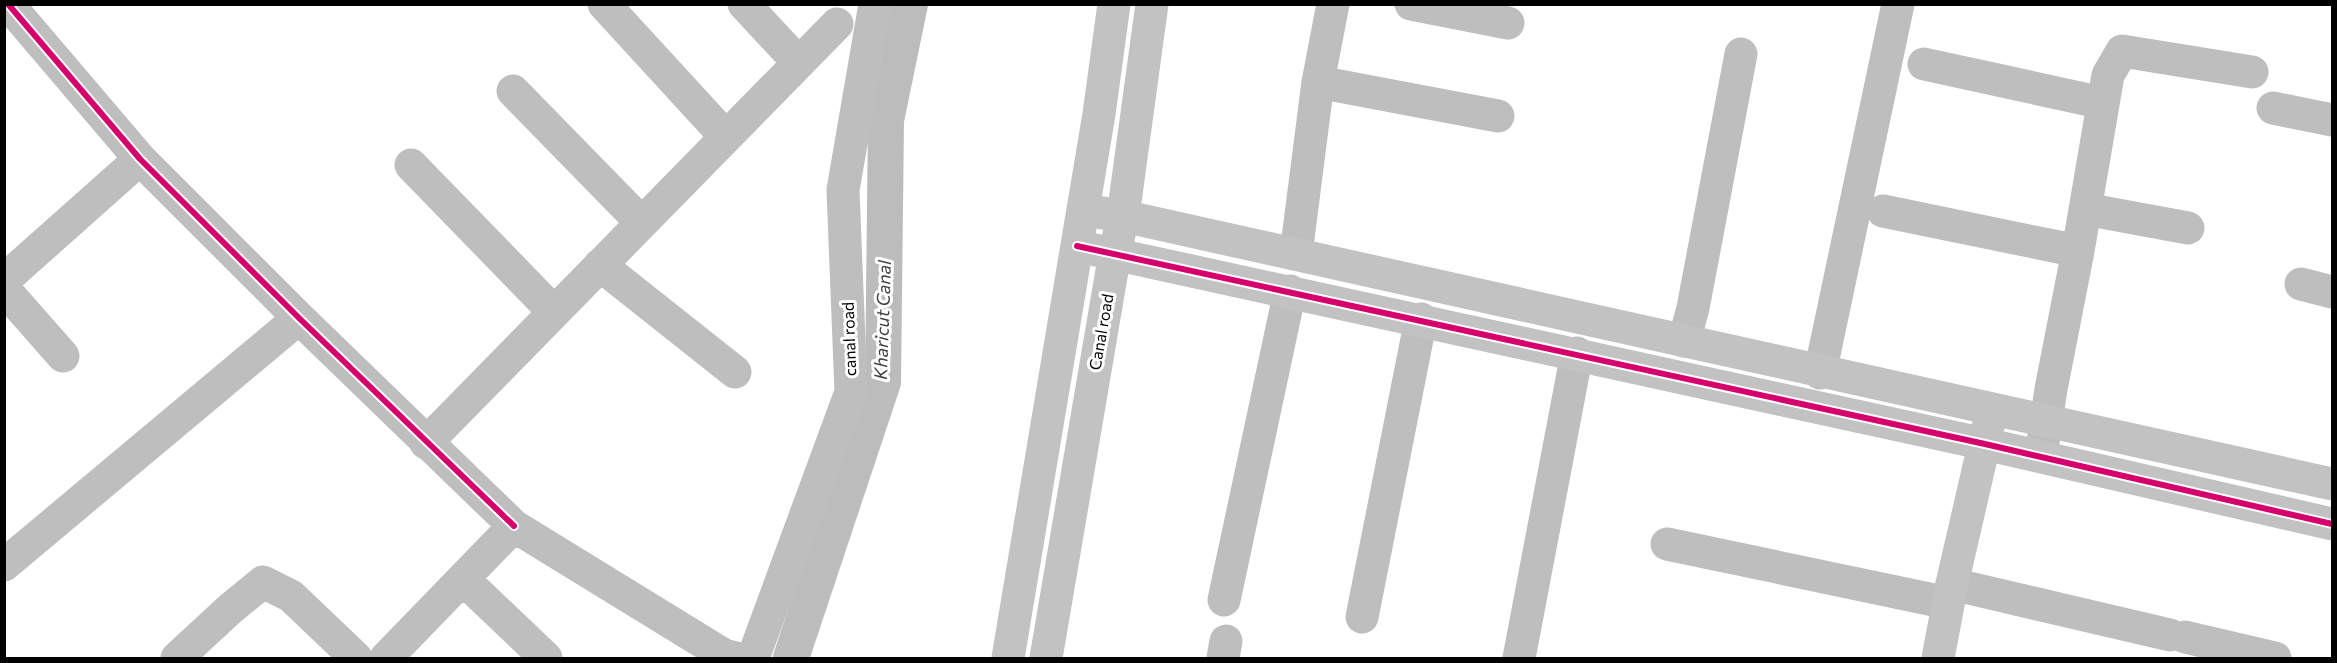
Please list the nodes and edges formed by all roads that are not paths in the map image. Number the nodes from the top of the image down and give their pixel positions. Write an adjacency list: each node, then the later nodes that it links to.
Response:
1 (8, 4): 23 (street)
2 (604, 4): 22 (street)
3 (744, 4): 13 (street)
4 (875, 4): 63 (street, canal road)
5 (1113, 4): 26 (street)
6 (1152, 4): 28 (street, Canal road)
7 (1333, 4): 16 (street)
8 (1412, 4): 10 (street)
9 (1898, 4): 48 (street)
10 (1508, 23)
11 (837, 24): 13 (street)
12 (1742, 54): 44 (street)
13 (799, 63): 22 (street)
14 (1924, 64): 18 (street)
15 (2252, 72): 18 (street)
16 (1318, 82): 20 (street); 34 (street)
17 (513, 91): 29 (street)
18 (2103, 103): 25 (street)
19 (2273, 108): 21 (street)
20 (1498, 116)
21 (2332, 120)
22 (726, 137): 29 (street)
23 (140, 159): 36 (street); 42 (street)
24 (411, 165): 41 (street)
25 (2085, 209): 30 (street); 32 (street)
26 (1083, 210): 28 (street); 31 (street)
27 (1883, 211): 32 (street)
28 (1123, 216): 33 (street, Canal road); 34 (street)
29 (642, 223): 35 (street)
30 (2188, 228)
31 (1077, 246): 33 (street); 68 (street)
32 (2078, 251): 50 (street)
33 (1114, 253): 39 (street); 69 (street, Canal road)
34 (1296, 254): 44 (street)
35 (600, 265): 41 (street); 47 (street)
36 (4, 280)
37 (2301, 285): 40 (street)
38 (4, 289): 46 (street)
39 (1290, 291): 43 (street); 61 (street)
40 (2332, 292)
41 (554, 312): 51 (street)
42 (299, 318): 51 (street); 58 (street)
43 (1421, 319): 45 (street); 62 (street)
44 (1684, 341): 48 (street)
45 (1577, 353): 52 (street); 70 (street)
46 (63, 356)
47 (735, 372)
48 (1821, 373): 49 (street)
49 (1992, 409): 50 (street); 52 (street)
50 (2046, 422): 53 (street); 54 (street)
51 (426, 442): 56 (street)
52 (1985, 444): 53 (street); 60 (street)
53 (2041, 456): 55 (street)
54 (2332, 484)
55 (2332, 524)
56 (514, 526): 59 (street); 63 (street)
57 (1667, 544): 60 (street)
58 (4, 565)
59 (464, 580): 66 (street); 67 (street)
60 (1950, 594): 71 (street); 72 (street)
61 (1224, 600)
62 (1362, 617)
63 (738, 657)
64 (177, 658): 65 (street)
65 (356, 658)
66 (386, 658)
67 (546, 658)
68 (1008, 658)
69 (1046, 658)
70 (1519, 658)
71 (1938, 658)
72 (2275, 658)

